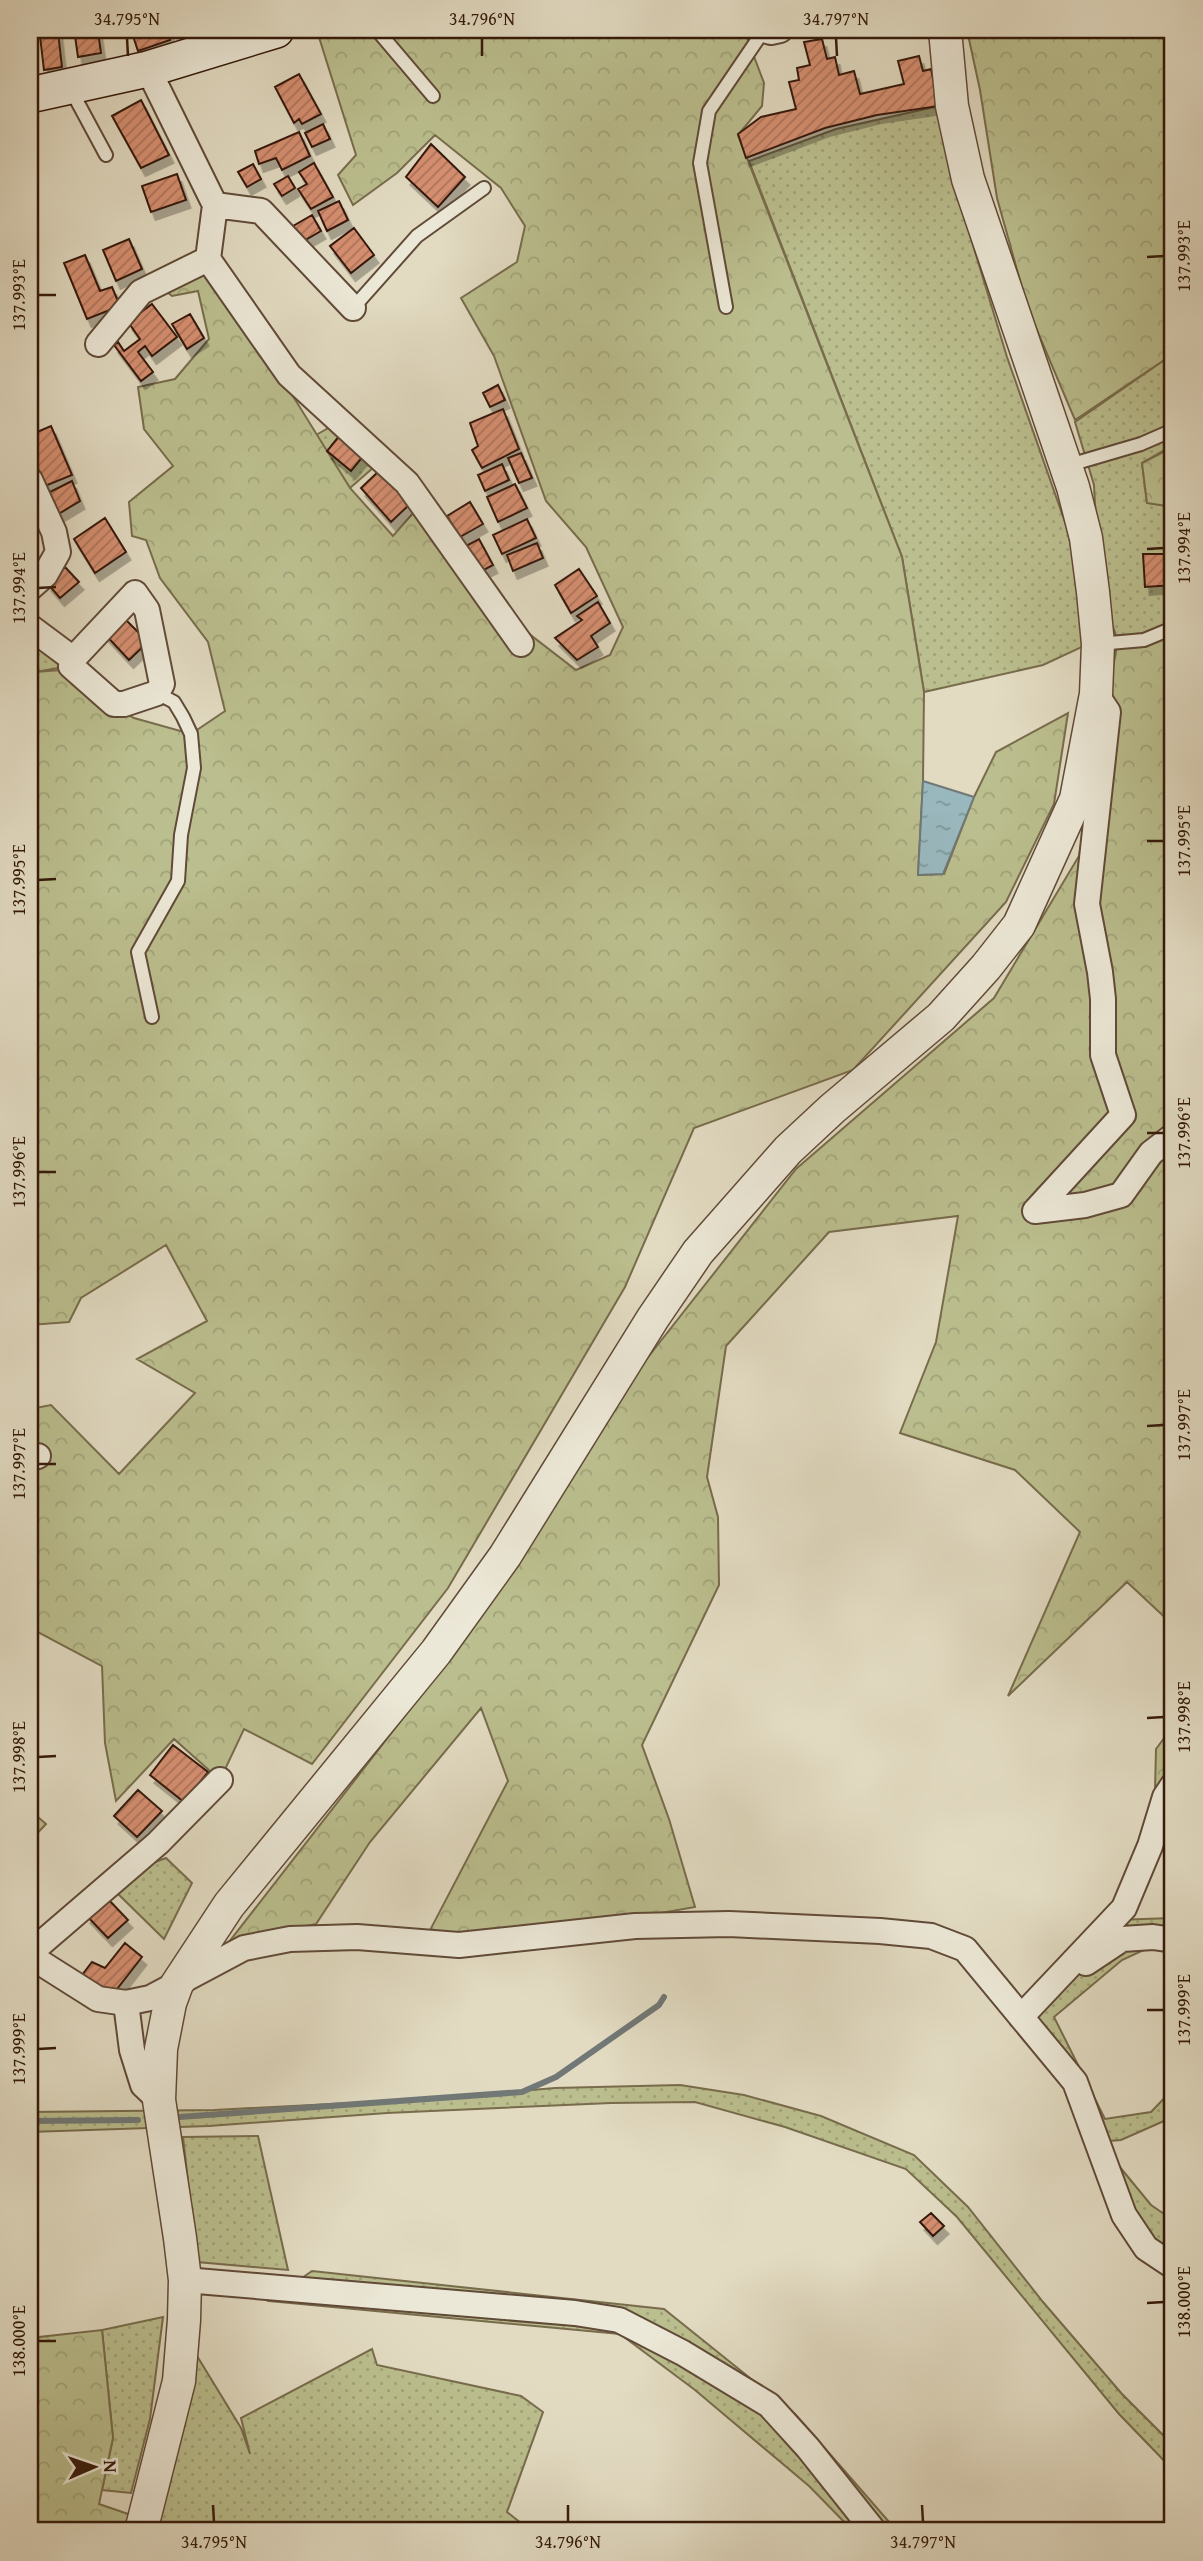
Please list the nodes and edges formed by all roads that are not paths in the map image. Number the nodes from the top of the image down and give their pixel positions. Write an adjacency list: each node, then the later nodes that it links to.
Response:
1 (276, 30): 6 (main road)
2 (377, 30): 10 (lane)
3 (764, 30): 4 (street); 15 (lane)
4 (780, 30)
5 (945, 30): 19 (street)
6 (233, 37): 7 (main road)
7 (148, 69): 8 (main road); 13 (street)
8 (69, 87): 9 (main road); 11 (lane)
9 (30, 95)
10 (433, 96)
11 (106, 155)
12 (484, 188): 16 (lane)
13 (215, 205): 14 (street); 16 (street)
14 (208, 259): 17 (street); 24 (street)
15 (726, 307)
16 (353, 308)
17 (98, 344)
18 (1173, 430): 19 (lane)
19 (1066, 466): 25 (street)
20 (30, 480): 21 (street)
21 (30, 588)
22 (30, 626): 26 (street)
23 (1173, 628): 25 (lane)
24 (521, 644)
25 (1098, 644): 28 (street)
26 (73, 659): 27 (street); 27 (street)
27 (157, 693): 29 (lane)
28 (1096, 694): 30 (street); 35 (street)
29 (152, 1017)
30 (1173, 1136)
31 (220, 1780): 34 (street)
32 (1173, 1785): 36 (street)
33 (1173, 1940): 36 (street)
34 (30, 1954): 37 (street)
35 (177, 1984): 37 (street); 38 (street); 39 (street)
36 (1050, 1986): 38 (street)
37 (126, 2003): 39 (street)
38 (1021, 2017): 40 (street)
39 (159, 2100): 41 (street)
40 (1173, 2266)
41 (185, 2280): 42 (street); 43 (street)
42 (141, 2531)
43 (874, 2531)

